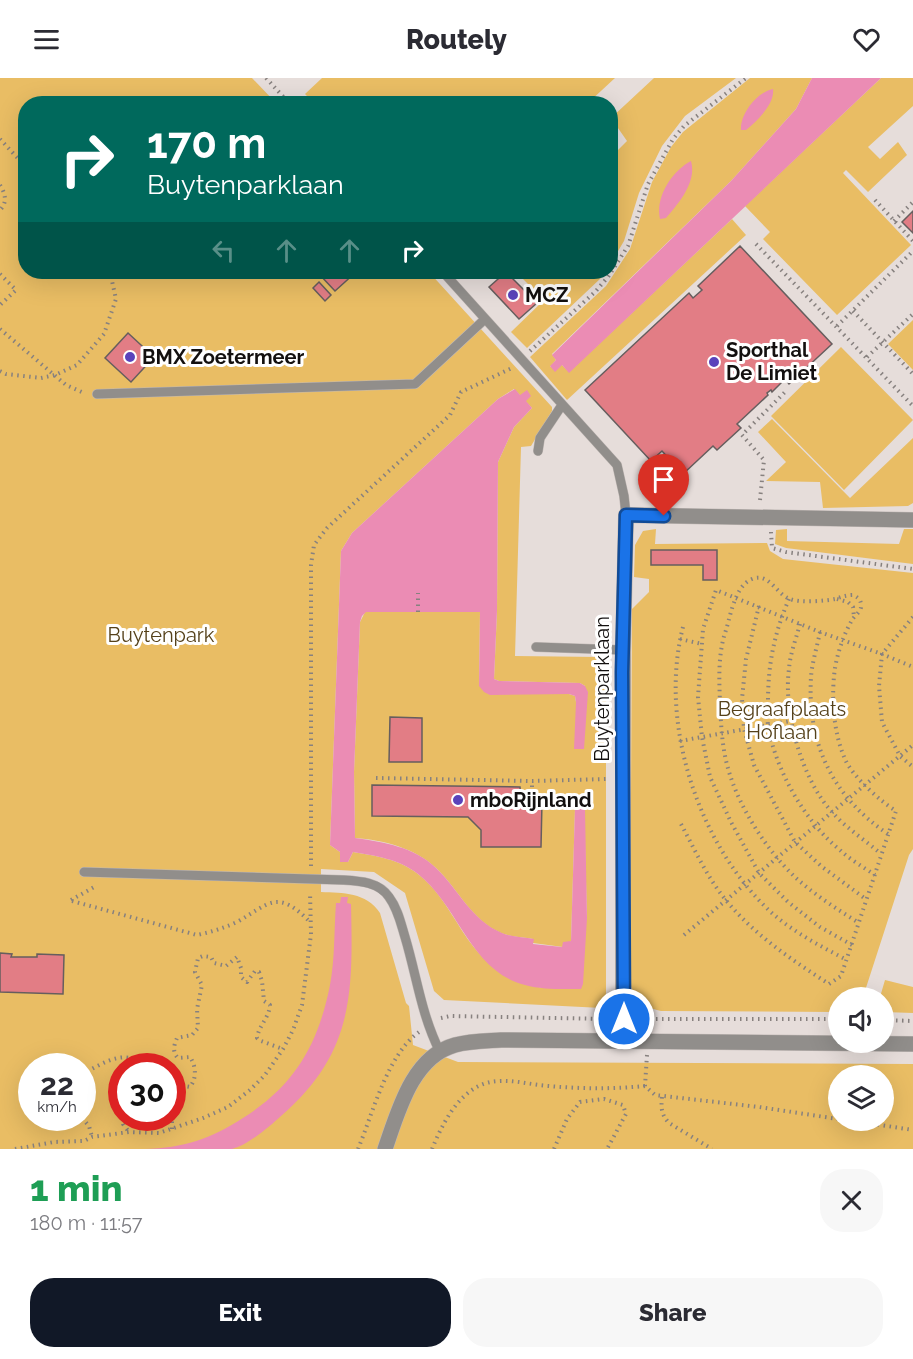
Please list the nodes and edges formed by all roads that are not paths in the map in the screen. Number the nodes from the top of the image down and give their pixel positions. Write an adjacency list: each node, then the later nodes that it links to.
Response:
1 (450, 279): 2 (lane, Buytenparklaan)
2 (485, 319): 3 (lane); 4 (lane, Buytenparklaan)
3 (97, 394)
4 (562, 405): 5 (lane); 6 (lane, Buytenparklaan)
5 (538, 452)
6 (626, 515): 7 (street); 9 (street, Buytenparklaan)
7 (913, 520)
8 (536, 647): 9 (lane)
9 (623, 650): 11 (street, Buytenparklaan)
10 (84, 872): 13 (lane)
11 (623, 1042): 12 (street); 13 (street)
12 (913, 1044)
13 (440, 1052): 14 (street)
14 (385, 1149)

